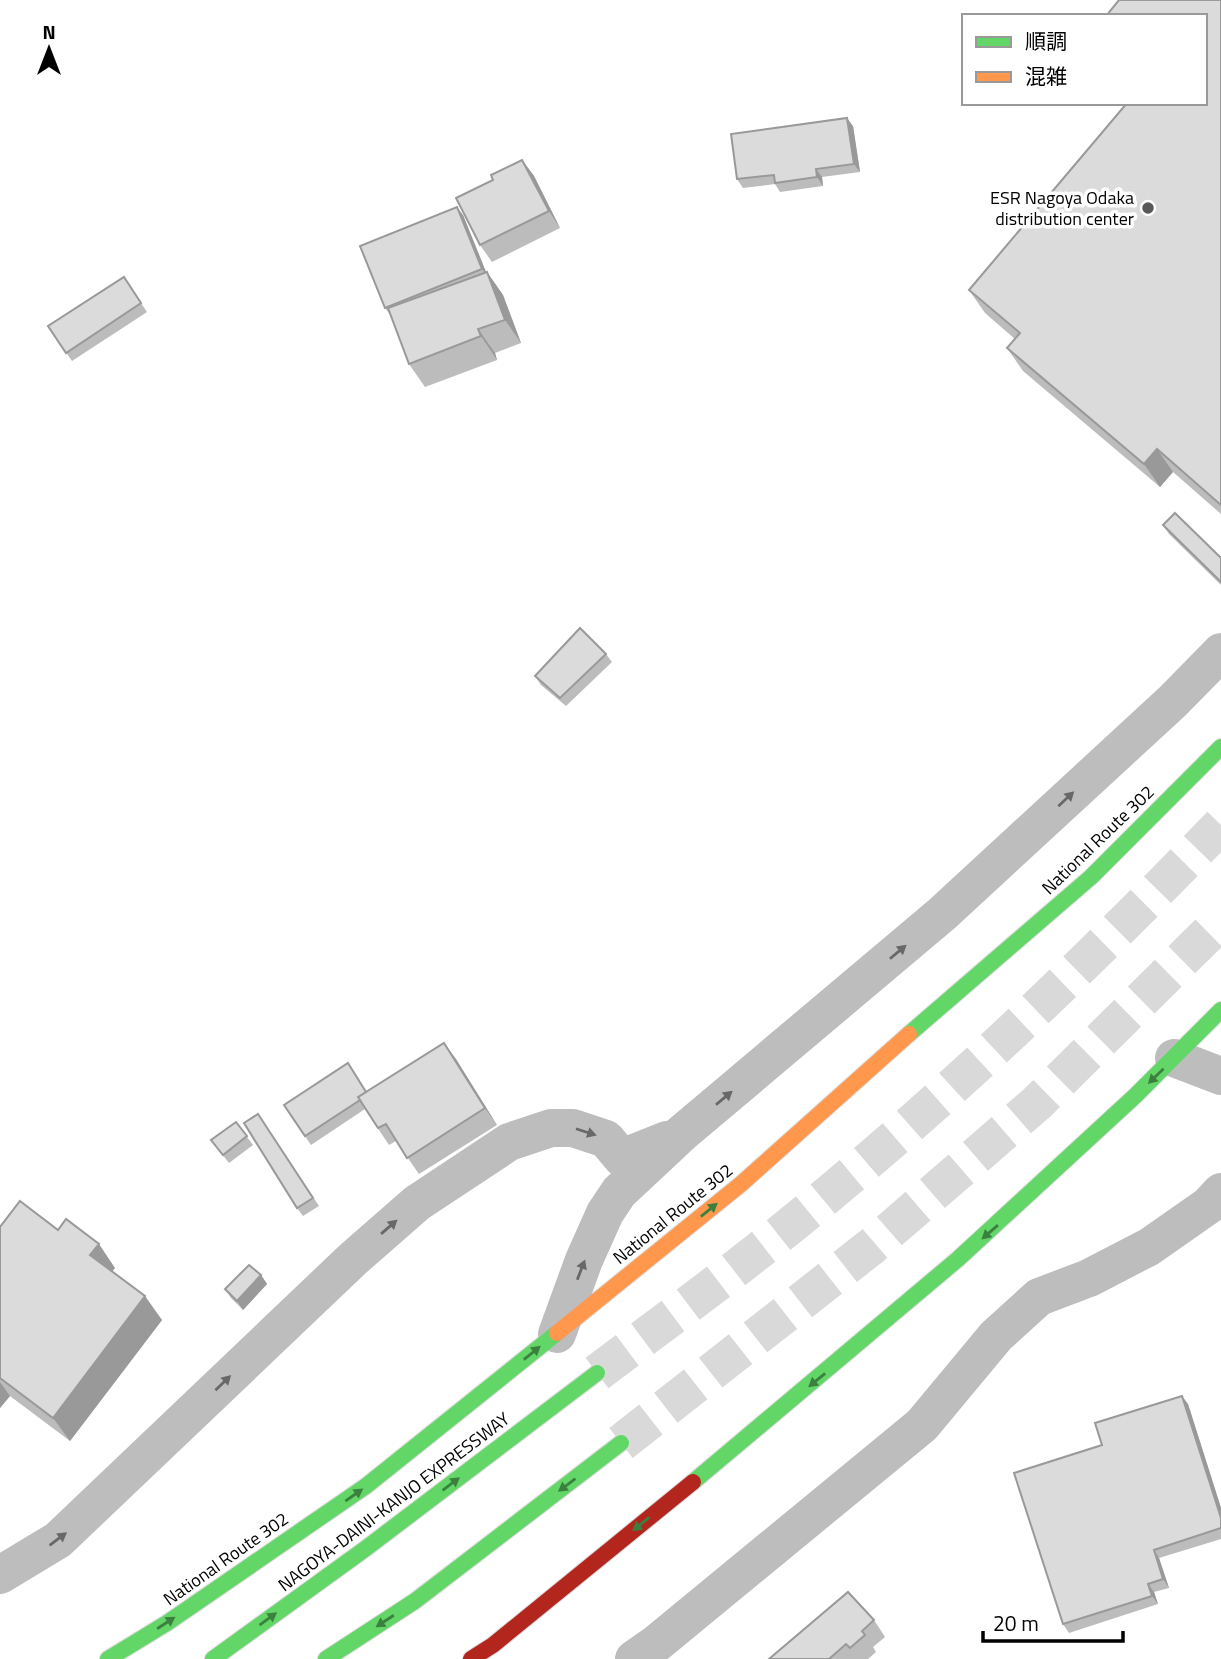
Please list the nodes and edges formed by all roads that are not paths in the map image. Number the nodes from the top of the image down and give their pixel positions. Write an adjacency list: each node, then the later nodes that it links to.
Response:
1 (1221, 652): 6 (street, one-way to 1)
2 (1221, 747): 8 (highway, National Route 302, one-way to 2)
3 (1221, 1010): 4 (highway)
4 (1174, 1058): 5 (street); 15 (highway, one-way to 15)
5 (1221, 1076)
6 (681, 1134): 8 (street, one-way to 6); 11 (street, one-way to 6)
7 (1221, 1192): 16 (street)
8 (557, 1334): 12 (highway, National Route 302, one-way to 8)
9 (597, 1373): 13 (highway, NAGOYA-DAINI-KANJO EXPRESSWAY, one-way to 9)
10 (621, 1443): 14 (highway, one-way to 14)
11 (0, 1575)
12 (108, 1659)
13 (213, 1659)
14 (326, 1659)
15 (471, 1659)
16 (634, 1659)

